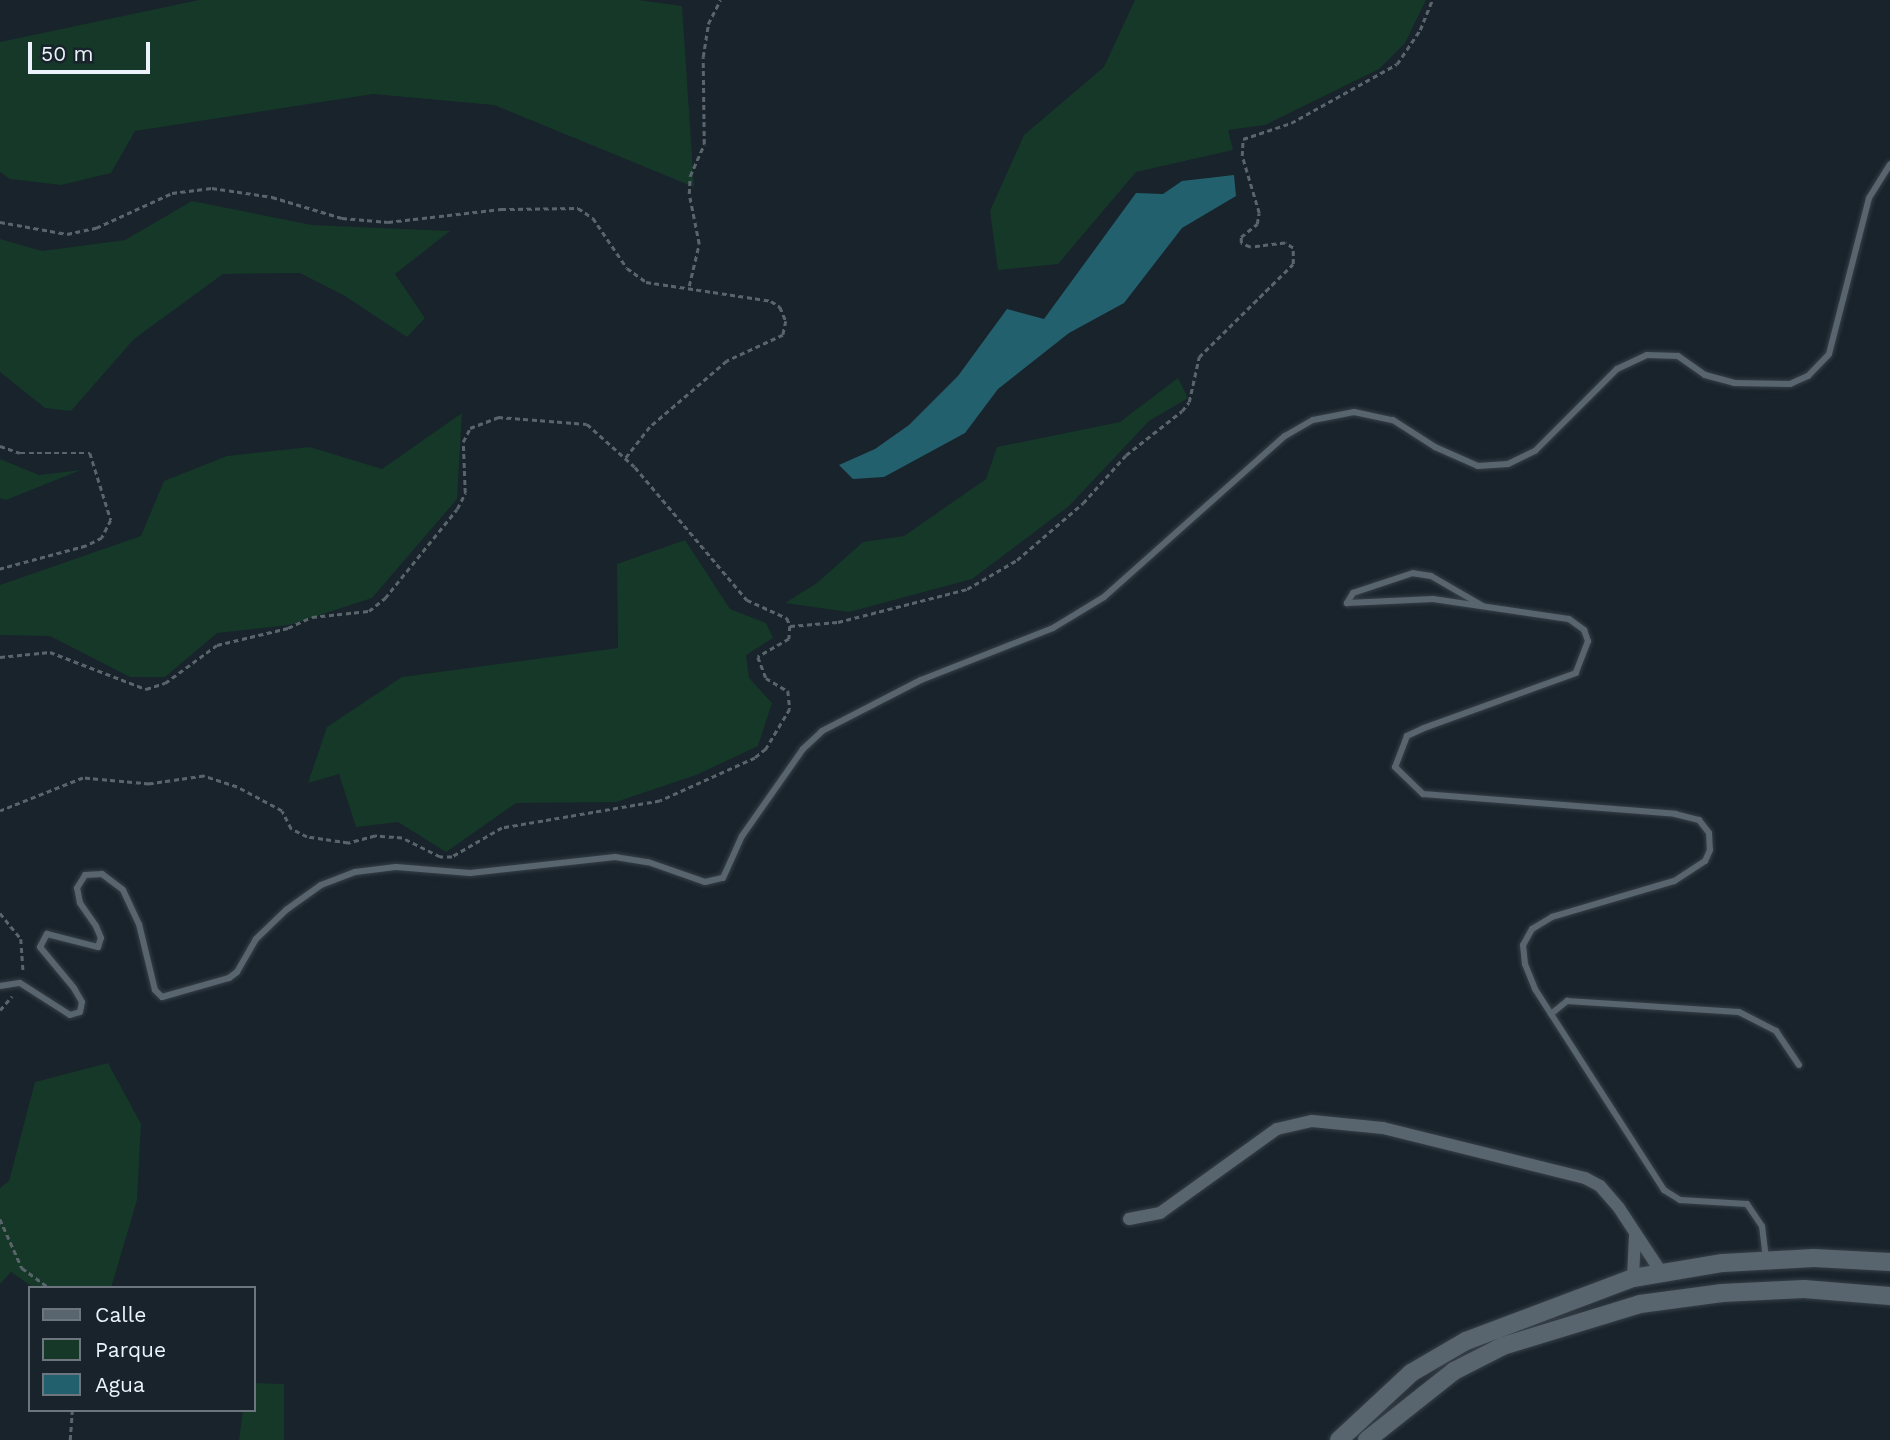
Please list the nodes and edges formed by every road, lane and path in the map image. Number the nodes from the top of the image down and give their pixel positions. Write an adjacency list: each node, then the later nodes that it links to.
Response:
1 (720, 0): 5 (path)
2 (1432, 0): 10 (path)
3 (1890, 164): 14 (lane)
4 (0, 222): 5 (path)
5 (689, 286): 7 (path)
6 (0, 446): 8 (path)
7 (626, 458): 10 (path); 11 (path)
8 (0, 569)
9 (1483, 606): 9 (lane); 17 (lane)
10 (790, 626): 12 (path)
11 (0, 657)
12 (0, 811)
13 (0, 913): 14 (path)
14 (20, 983): 15 (lane); 16 (path)
15 (0, 986)
16 (0, 1010)
17 (1551, 1014): 18 (lane); 22 (lane)
18 (1799, 1065)
19 (0, 1219): 26 (path)
20 (1129, 1219): 21 (street)
21 (1635, 1236): 24 (street); 25 (street)
22 (1766, 1261): 23 (street); 24 (street)
23 (1890, 1262)
24 (1661, 1272): 25 (street)
25 (1633, 1278): 30 (street)
26 (47, 1286)
27 (1890, 1296): 31 (street)
28 (72, 1412): 29 (path)
29 (70, 1440)
30 (1339, 1440)
31 (1367, 1440)

